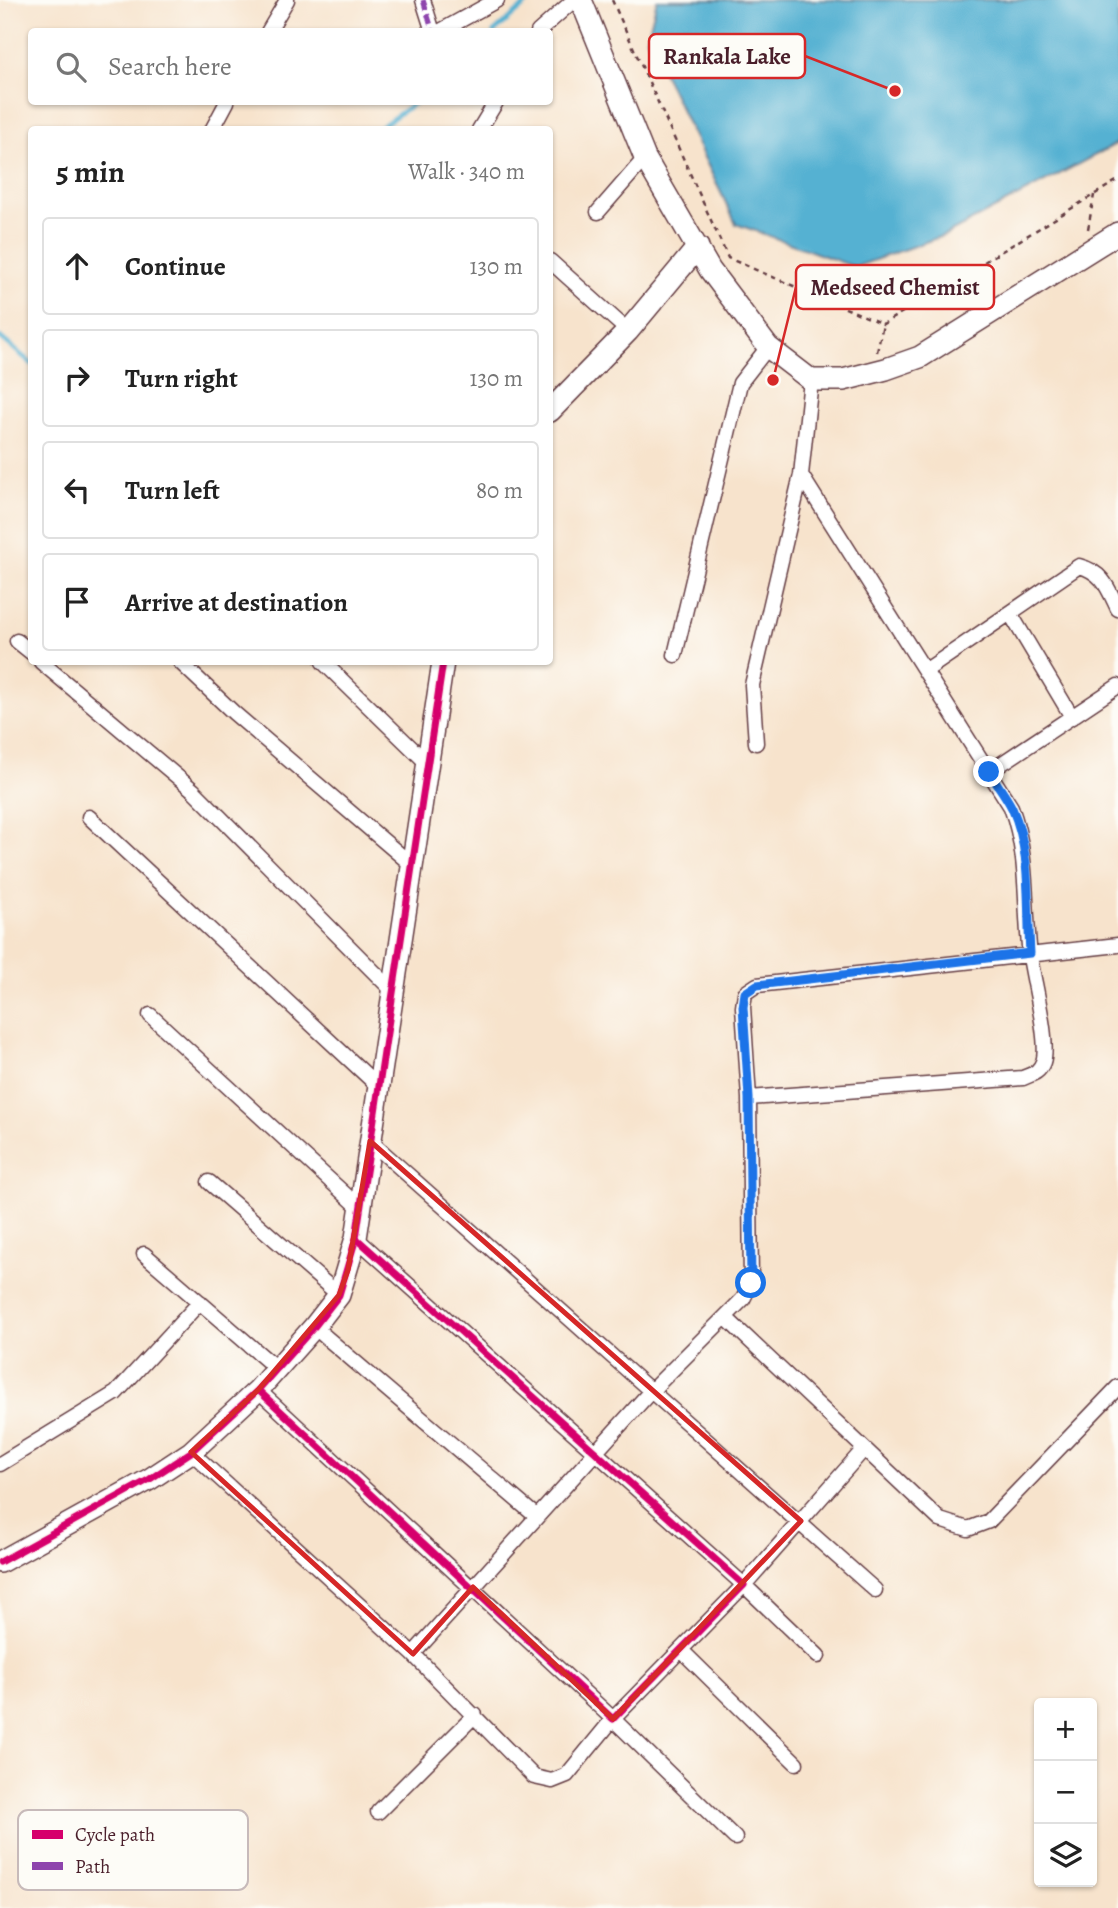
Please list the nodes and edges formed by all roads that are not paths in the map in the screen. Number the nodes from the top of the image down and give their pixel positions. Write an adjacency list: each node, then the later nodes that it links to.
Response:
1 (287, 0): 6 (street)
2 (423, 0): 7 (street)
3 (497, 0): 8 (street)
4 (574, 0): 9 (street)
5 (581, 0): 14 (street)
6 (270, 28)
7 (432, 28)
8 (446, 28)
9 (542, 28)
10 (225, 105): 12 (street)
11 (494, 105): 13 (street)
12 (214, 126)
13 (481, 126)
14 (645, 158): 15 (street); 17 (street)
15 (598, 212)
16 (1118, 233): 21 (street)
17 (698, 247): 19 (street); 20 (street)
18 (553, 264): 19 (street)
19 (628, 331): 22 (street)
20 (768, 347): 21 (street); 28 (street)
21 (811, 380): 23 (street)
22 (553, 408)
23 (801, 475): 33 (street); 36 (street)
24 (1118, 609): 25 (street)
25 (1010, 613): 33 (street); 35 (street)
26 (17, 641): 27 (street)
27 (28, 650)
28 (675, 654)
29 (45, 665): 43 (street)
30 (183, 665): 40 (street)
31 (326, 665): 37 (street)
32 (443, 665): 37 (street)
33 (925, 671): 38 (street)
34 (1118, 686): 35 (street)
35 (1072, 717): 38 (street)
36 (756, 743)
37 (427, 763): 40 (street)
38 (989, 772): 42 (street)
39 (89, 817): 45 (street)
40 (412, 865): 43 (street)
41 (1118, 945): 42 (street)
42 (1030, 953): 46 (street); 46 (street)
43 (393, 991): 45 (street)
44 (150, 1015): 49 (street)
45 (379, 1087): 47 (street)
46 (749, 1098): 54 (street)
47 (370, 1141): 49 (street); 59 (street)
48 (209, 1182): 52 (street)
49 (360, 1208): 50 (street)
50 (356, 1238): 52 (street); 62 (street)
51 (144, 1254): 53 (street)
52 (339, 1295): 55 (street)
53 (200, 1302): 56 (street); 63 (street)
54 (726, 1317): 59 (street); 60 (street)
55 (314, 1327): 56 (street); 64 (street)
56 (277, 1369): 58 (street)
57 (1118, 1387): 60 (street)
58 (258, 1390): 61 (street); 68 (street)
59 (651, 1391): 62 (street); 65 (street)
60 (864, 1449): 65 (street)
61 (191, 1452): 66 (street); 71 (street)
62 (595, 1453): 64 (street); 67 (street)
63 (0, 1464)
64 (537, 1517): 68 (street)
65 (801, 1521): 67 (street); 69 (street)
66 (0, 1562)
67 (744, 1585): 70 (street); 72 (street)
68 (473, 1587): 71 (street); 74 (street)
69 (875, 1590)
70 (681, 1650): 74 (street); 75 (street)
71 (413, 1654): 73 (street)
72 (818, 1656)
73 (475, 1715): 74 (street); 76 (street)
74 (613, 1719): 77 (street)
75 (796, 1763)
76 (378, 1812)
77 (735, 1838)

